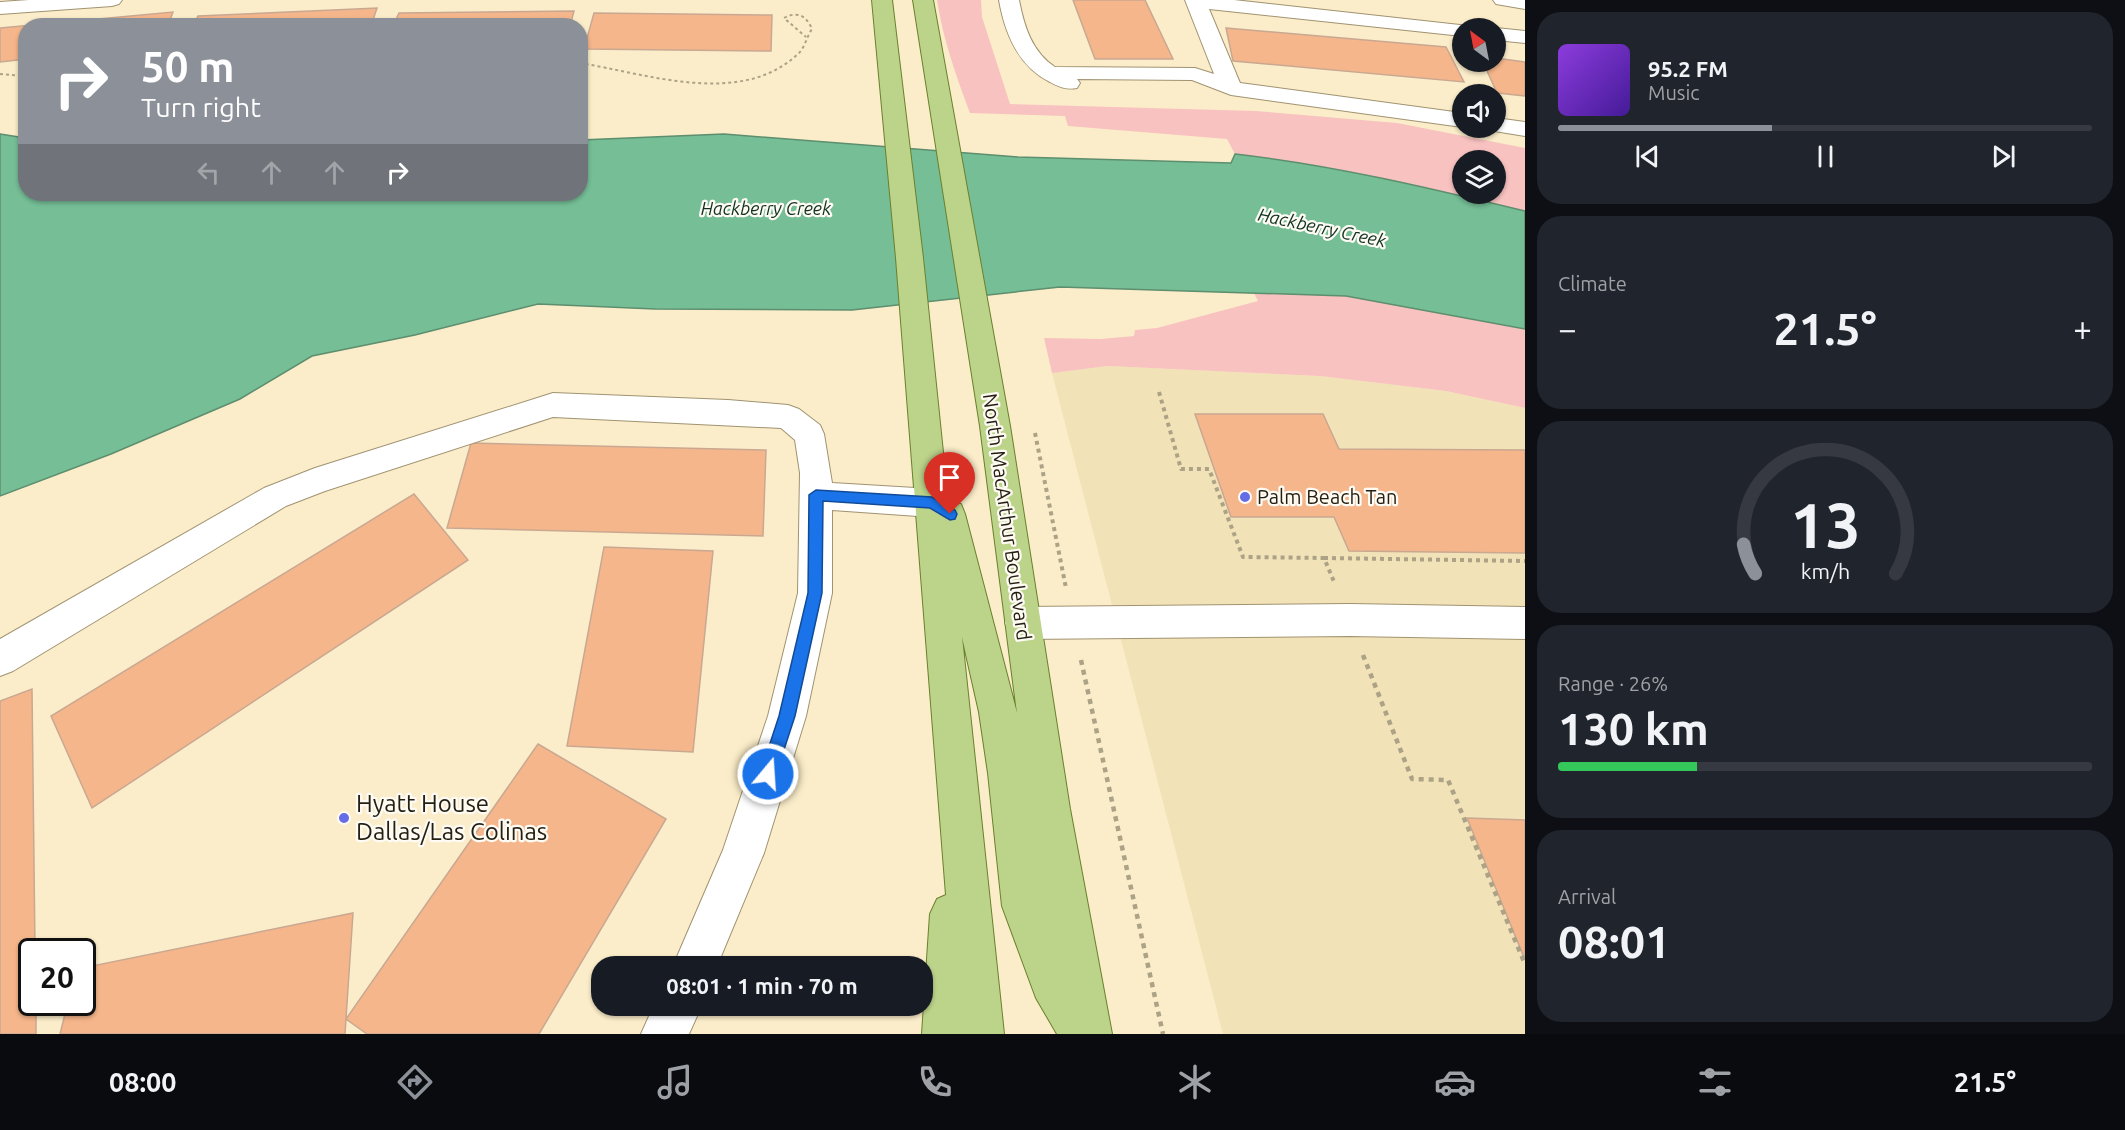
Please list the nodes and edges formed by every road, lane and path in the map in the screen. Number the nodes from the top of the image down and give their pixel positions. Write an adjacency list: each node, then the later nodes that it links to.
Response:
1 (103, 0): 8 (lane)
2 (882, 0): 23 (main road)
3 (923, 0): 28 (main road, North MacArthur Boulevard)
4 (1010, 0): 16 (lane)
5 (1503, 0): 7 (lane)
6 (1195, 1): 9 (lane); 16 (lane)
7 (1525, 3)
8 (0, 8)
9 (1452, 26)
10 (1506, 35): 12 (lane)
11 (806, 36): 11 (path); 13 (path)
12 (1525, 37)
13 (588, 64)
14 (0, 74): 15 (path)
15 (18, 75)
16 (1231, 88): 17 (lane)
17 (1452, 119)
18 (1506, 126): 19 (lane)
19 (1525, 129)
20 (1159, 392): 24 (path)
21 (1033, 423): 27 (path)
22 (816, 495): 23 (lane); 30 (lane); 32 (lane)
23 (932, 502): 31 (main road); 38 (main road)
24 (1324, 558): 25 (path); 26 (path)
25 (1525, 561)
26 (1350, 620): 27 (lane); 29 (lane); 33 (path)
27 (1072, 622): 28 (lane); 40 (path)
28 (1023, 623): 39 (main road, North MacArthur Boulevard)
29 (1525, 623)
30 (0, 659)
31 (958, 819): 36 (main road); 37 (main road)
32 (699, 956)
33 (1525, 964)
34 (673, 1016): 35 (lane)
35 (664, 1034)
36 (945, 1034)
37 (981, 1034)
38 (1083, 1034)
39 (1089, 1034)
40 (1163, 1034)

